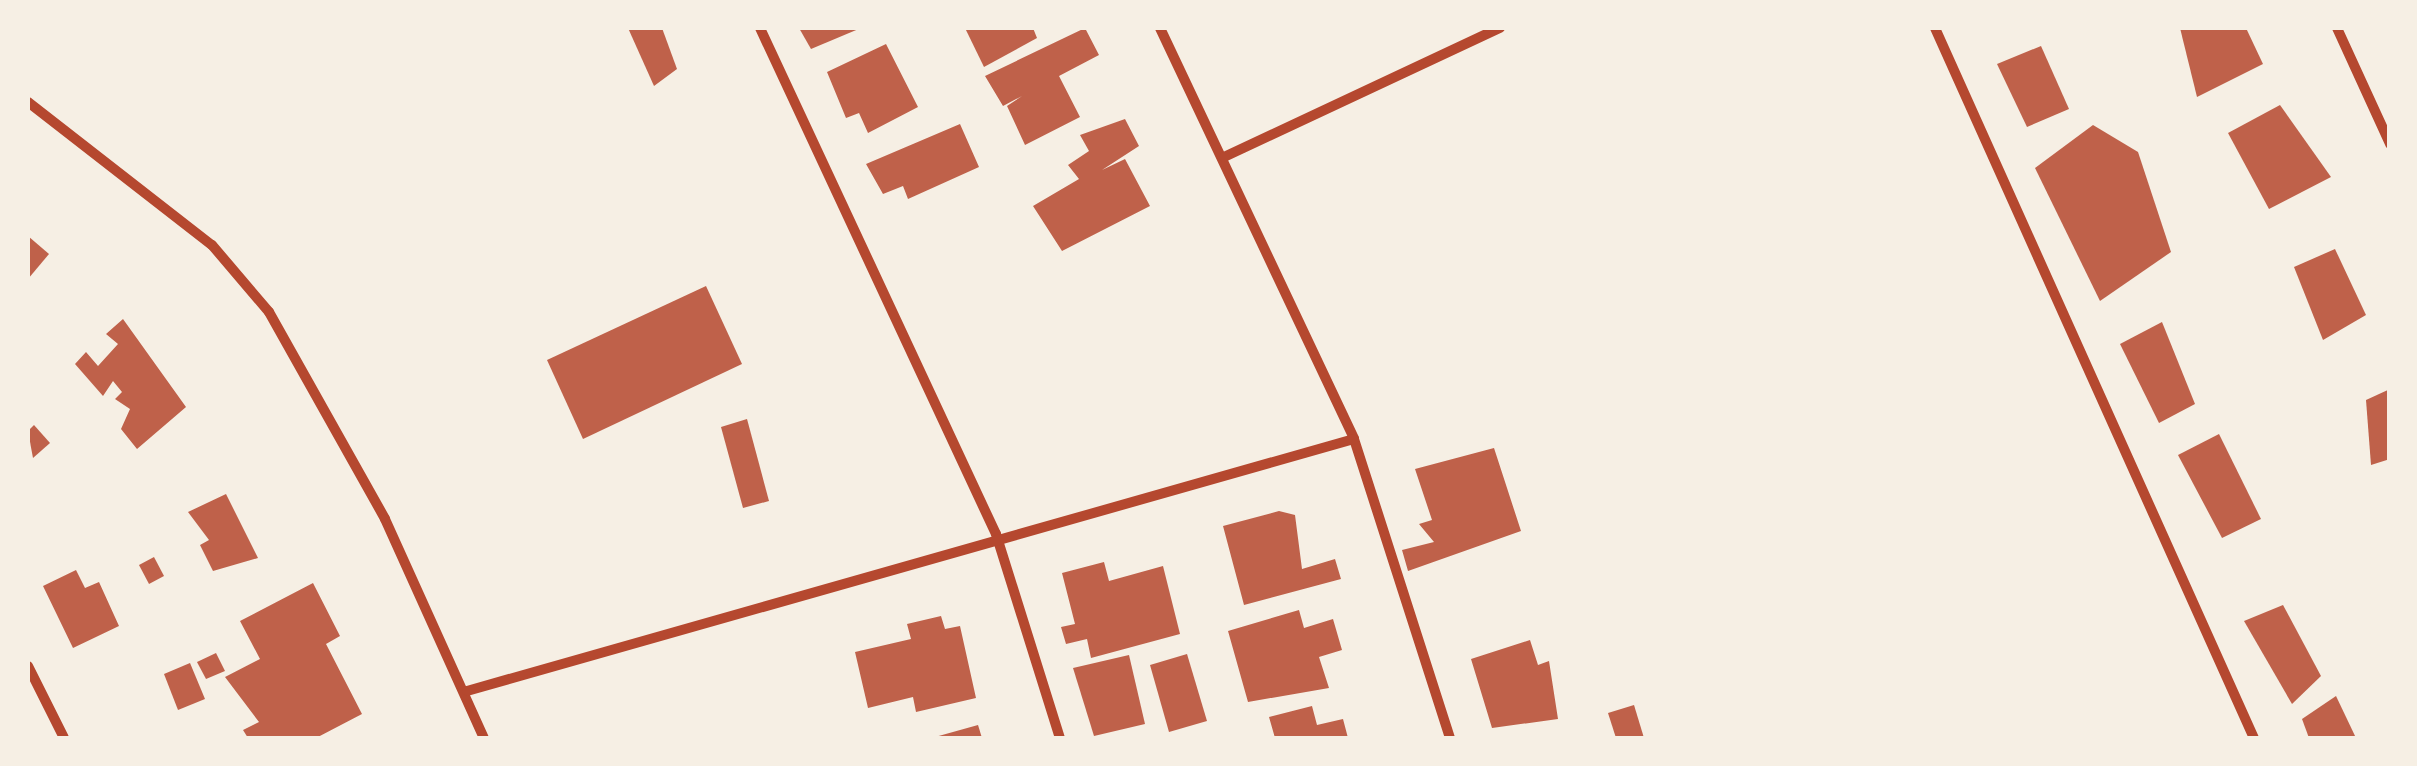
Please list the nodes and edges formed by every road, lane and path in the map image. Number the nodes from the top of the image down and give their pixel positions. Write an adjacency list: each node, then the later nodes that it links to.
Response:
1 (760, 28): 10 (street)
2 (1160, 28): 8 (street)
3 (1500, 28): 8 (street)
4 (1935, 28): 17 (street)
5 (2336, 28): 7 (street)
6 (28, 102): 12 (street)
7 (2390, 144)
8 (1224, 157): 9 (street)
9 (1354, 439): 10 (street); 16 (street)
10 (996, 534): 12 (street); 15 (street)
11 (28, 666): 13 (street)
12 (467, 691): 14 (street)
13 (64, 738)
14 (484, 738)
15 (1060, 738)
16 (1450, 738)
17 (2254, 738)

